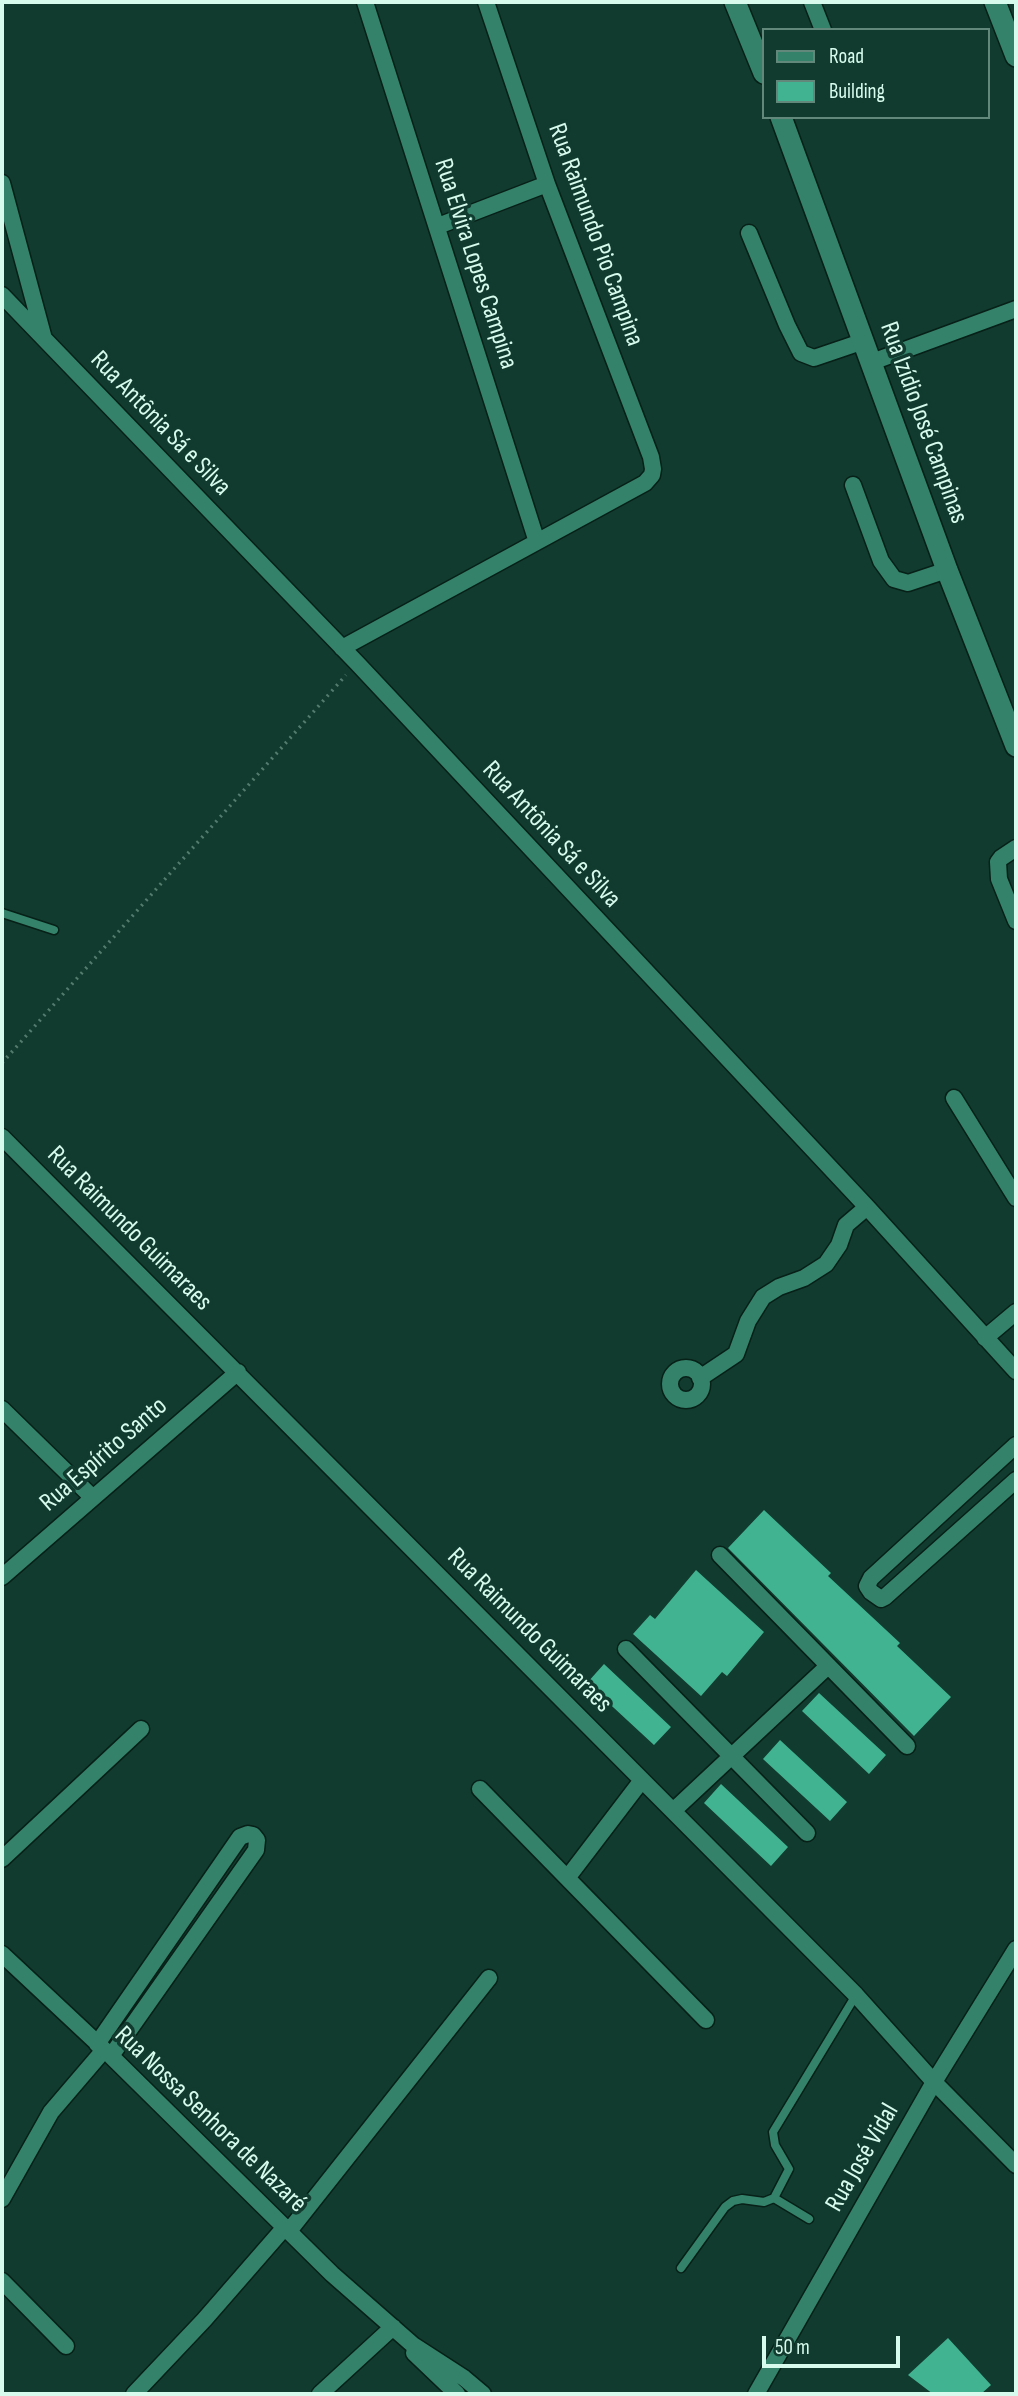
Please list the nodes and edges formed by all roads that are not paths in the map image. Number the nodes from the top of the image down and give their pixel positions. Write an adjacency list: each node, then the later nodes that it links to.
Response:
1 (365, 2): 12 (street, Rua Elvira Lopes Campina)
2 (486, 2): 11 (street, Rua Raimundo Pio Campina)
3 (735, 2): 8 (street)
4 (812, 2): 6 (street)
5 (995, 2): 7 (street)
6 (821, 28)
7 (1015, 47)
8 (762, 68)
9 (782, 119): 17 (street, Rua Izídio José Campinas)
10 (2, 183): 16 (street, Rua Antônia Sá e Silva)
11 (547, 184): 12 (street); 20 (street, Rua Raimundo Pio Campina)
12 (438, 226): 20 (street, Rua Elvira Lopes Campina)
13 (749, 233): 17 (street)
14 (2, 295): 16 (street, Rua Antônia Sá e Silva)
15 (1016, 309): 18 (street)
16 (44, 338): 22 (street, Rua Antônia Sá e Silva)
17 (864, 341): 18 (street, Rua Izídio José Campinas)
18 (872, 362): 21 (street, Rua Izídio José Campinas)
19 (853, 485): 21 (street)
20 (537, 542): 22 (street)
21 (947, 570): 23 (street, Rua Izídio José Campinas)
22 (342, 648): 31 (street, Rua Antônia Sá e Silva)
23 (1016, 746)
24 (1016, 848): 26 (street)
25 (2, 913): 27 (lane)
26 (1016, 921)
27 (54, 930)
28 (954, 1098): 30 (street)
29 (2, 1136): 35 (street, Rua Raimundo Guimaraes)
30 (1016, 1198)
31 (867, 1207): 33 (street, Rua Antônia Sá e Silva); 36 (street)
32 (1016, 1312): 33 (street)
33 (985, 1338): 34 (street, Rua Antônia Sá e Silva)
34 (1016, 1369)
35 (239, 1372): 40 (street, Rua Espírito Santo); 50 (street, Rua Raimundo Guimaraes)
36 (700, 1378)
37 (2, 1409): 40 (street)
38 (1014, 1452): 41 (street)
39 (1016, 1480): 42 (street)
40 (92, 1497): 44 (street, Rua Espírito Santo)
41 (936, 1519): 42 (street); 42 (street)
42 (953, 1537)
43 (720, 1555): 46 (street)
44 (2, 1577)
45 (626, 1649): 49 (street)
46 (828, 1666): 48 (street); 49 (street)
47 (141, 1730): 54 (street)
48 (907, 1746)
49 (732, 1758): 52 (street); 53 (street)
50 (642, 1780): 52 (street, Rua Raimundo Guimaraes); 57 (street)
51 (480, 1789): 57 (street)
52 (673, 1811): 61 (street, Rua Raimundo Guimaraes)
53 (807, 1833)
54 (2, 1859)
55 (224, 1860): 56 (street); 56 (street); 62 (street)
56 (240, 1872): 63 (street)
57 (568, 1877): 64 (street)
58 (1016, 1949): 66 (street, Rua José Vidal)
59 (2, 1955): 65 (street, Rua Nossa Senhora de Nazaré)
60 (489, 1978): 71 (street)
61 (856, 1995): 66 (street, Rua Raimundo Guimaraes); 68 (lane)
62 (127, 2001): 63 (street); 65 (street)
63 (142, 2011): 65 (street)
64 (706, 2020)
65 (104, 2050): 69 (street); 71 (street, Rua Nossa Senhora de Nazaré)
66 (934, 2082): 67 (street, Rua Raimundo Guimaraes); 80 (street, Rua José Vidal)
67 (1016, 2165)
68 (774, 2198): 70 (lane); 72 (lane)
69 (2, 2199)
70 (809, 2219)
71 (287, 2229): 74 (street, Rua Nossa Senhora de Nazaré); 76 (street)
72 (681, 2268)
73 (2, 2281): 75 (street)
74 (389, 2326): 77 (street); 78 (street, Rua Nossa Senhora de Nazaré); 79 (street, Rua Nossa Senhora de Nazaré)
75 (66, 2346)
76 (134, 2394)
77 (320, 2394)
78 (457, 2394)
79 (483, 2394)
80 (756, 2394)

